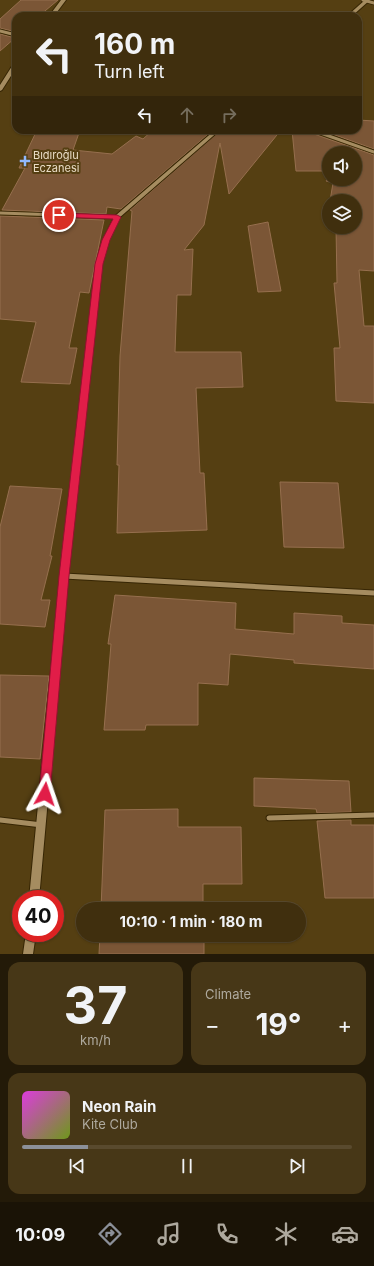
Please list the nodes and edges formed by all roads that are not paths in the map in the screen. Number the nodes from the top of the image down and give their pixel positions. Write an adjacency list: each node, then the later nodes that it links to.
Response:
1 (64, 0): 4 (main road)
2 (366, 0): 3 (street); 5 (street)
3 (374, 2)
4 (54, 12)
5 (353, 12)
6 (0, 32): 7 (street)
7 (12, 34)
8 (12, 74): 9 (main road)
9 (0, 89)
10 (213, 134): 14 (street)
11 (323, 134): 12 (street)
12 (374, 152)
13 (0, 213): 14 (street)
14 (117, 217): 15 (street)
15 (64, 576): 16 (street); 20 (street)
16 (374, 593)
17 (374, 815): 18 (street)
18 (269, 818)
19 (0, 820): 20 (street)
20 (42, 825): 21 (street)
21 (35, 890)
22 (30, 942): 23 (street)
23 (28, 954)

